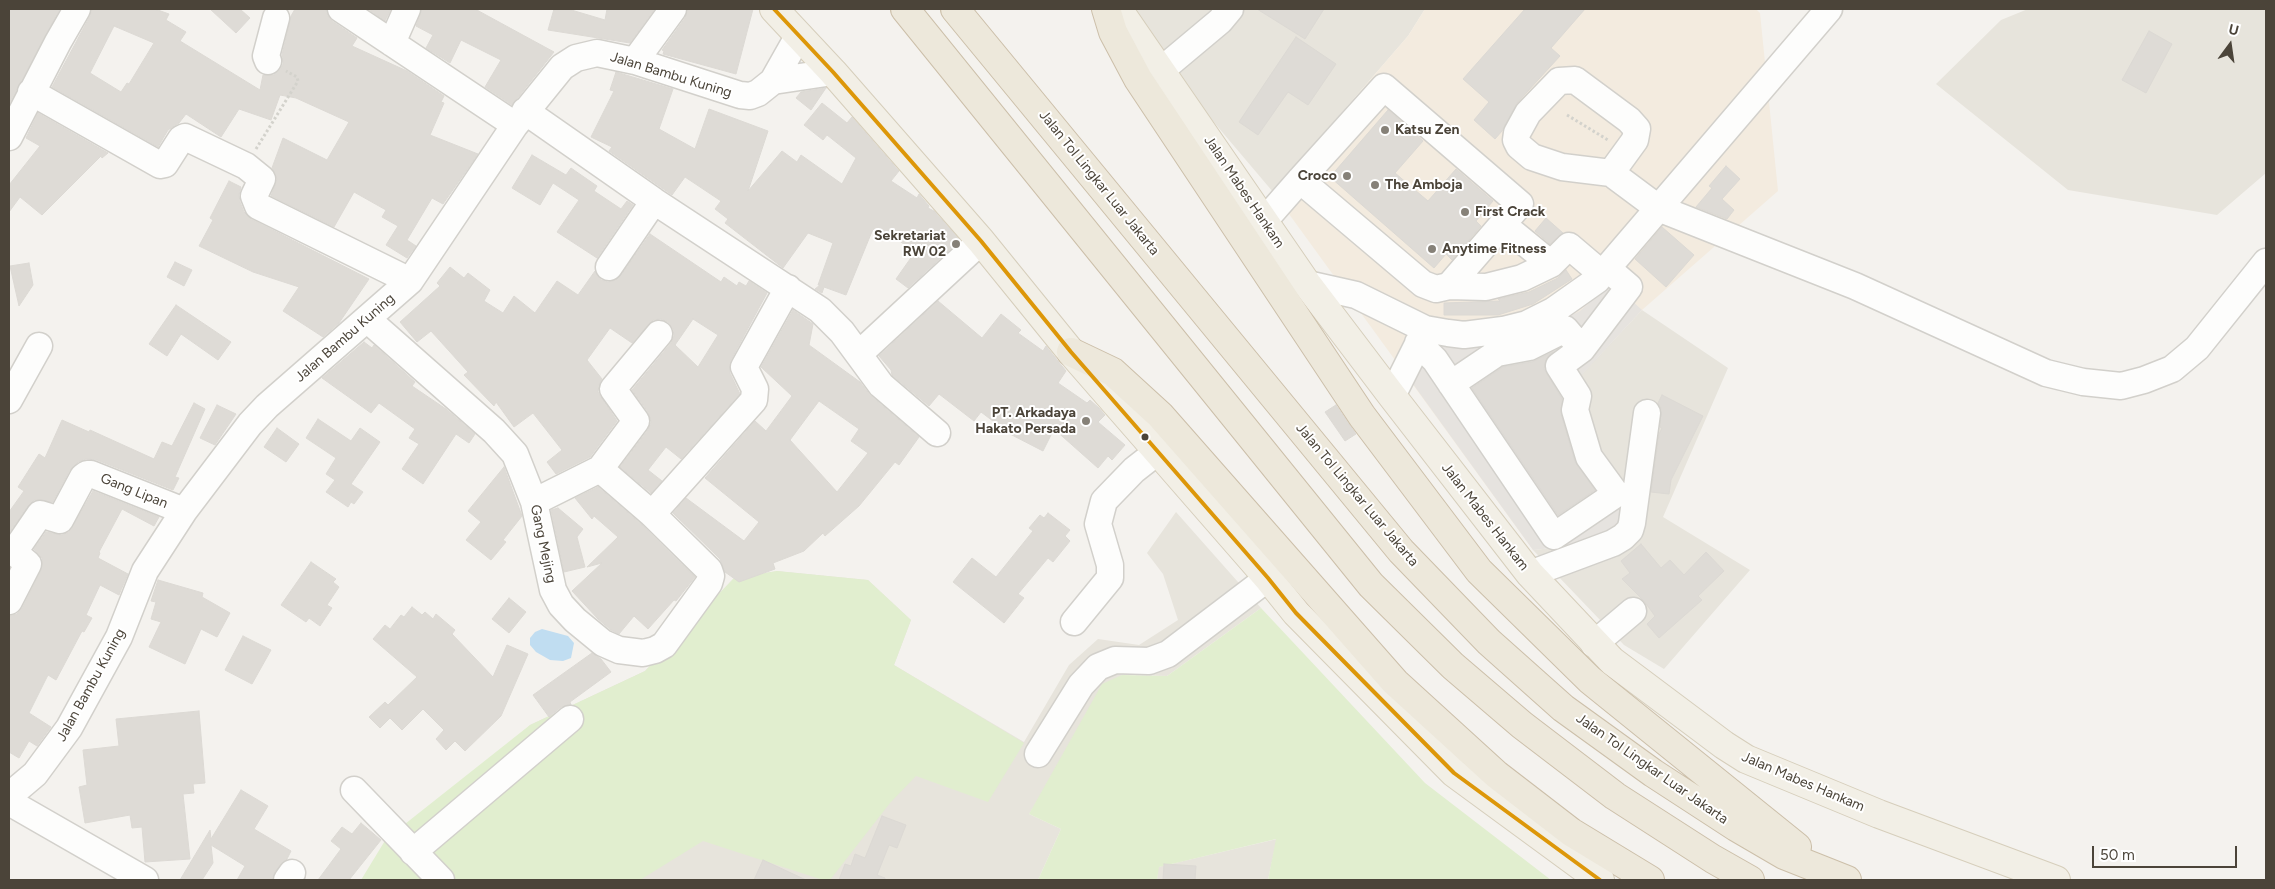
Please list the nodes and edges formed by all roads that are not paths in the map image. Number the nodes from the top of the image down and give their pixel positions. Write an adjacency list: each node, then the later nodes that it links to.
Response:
1 (77, 9): 20 (street)
2 (341, 9): 14 (street)
3 (407, 9): 14 (street)
4 (673, 9): 16 (street)
5 (905, 9): 73 (highway)
6 (955, 9): 68 (highway, Jalan Tol Lingkar Luar Jakarta)
7 (1106, 9): 68 (highway)
8 (1118, 9): 17 (main road, Jalan Mabes Hankam)
9 (1230, 9): 17 (street)
10 (1829, 9): 26 (street)
11 (776, 10): 13 (main road)
12 (275, 12): 15 (street)
13 (799, 35): 18 (main road); 19 (street, Jalan Bambu Kuning)
14 (392, 42): 21 (street)
15 (268, 61)
16 (635, 61): 19 (street, Jalan Bambu Kuning); 21 (street, Jalan Bambu Kuning)
17 (1160, 68): 27 (main road, Jalan Mabes Hankam)
18 (833, 72): 19 (street, Jalan Bambu Kuning); 29 (main road)
19 (773, 81)
20 (31, 92): 22 (street); 34 (street)
21 (520, 118): 25 (street); 34 (street, Jalan Bambu Kuning)
22 (9, 137)
23 (1611, 173): 23 (street); 26 (street)
24 (1300, 180): 27 (street); 28 (street); 36 (street)
25 (654, 201): 32 (street); 37 (street)
26 (1658, 208): 30 (street); 33 (street)
27 (1264, 222): 35 (main road, Jalan Mabes Hankam)
28 (1502, 224): 31 (street); 36 (street)
29 (981, 241): 43 (main road); 44 (street)
30 (2266, 262)
31 (1550, 264): 33 (street); 36 (street)
32 (609, 267)
33 (1605, 271): 40 (street); 42 (street)
34 (410, 281): 38 (street, Jalan Bambu Kuning)
35 (1307, 284): 40 (street); 46 (main road, Jalan Mabes Hankam)
36 (1449, 286)
37 (788, 288): 44 (street); 54 (street)
38 (367, 319): 52 (street, Gang Mejing); 53 (street, Jalan Bambu Kuning)
39 (659, 334): 51 (street)
40 (1422, 336): 45 (street); 46 (street)
41 (39, 346): 47 (street)
42 (1582, 349): 45 (street); 45 (street)
43 (1071, 352): 50 (main road); 72 (highway)
44 (859, 354): 49 (street)
45 (1451, 384)
46 (1392, 396): 55 (main road, Jalan Mabes Hankam)
47 (9, 400)
48 (1647, 412): 55 (street)
49 (937, 433)
50 (1157, 452): 56 (main road); 59 (street)
51 (600, 469): 52 (street); 54 (street)
52 (534, 502): 54 (street, Gang Mejing)
53 (184, 511): 57 (street, Gang Lipan); 64 (street, Jalan Bambu Kuning)
54 (652, 514)
55 (1530, 574): 60 (main road, Jalan Mabes Hankam)
56 (1268, 578): 62 (street); 71 (main road)
57 (9, 602)
58 (1633, 611): 60 (street)
59 (1074, 622)
60 (1594, 644): 67 (main road, Jalan Mabes Hankam)
61 (570, 719): 66 (street)
62 (1038, 754)
63 (354, 790): 66 (street)
64 (9, 796)
65 (9, 802): 69 (street)
66 (413, 852): 70 (street)
67 (1995, 859): 75 (main road, Jalan Mabes Hankam); 76 (main road, Jalan Mabes Hankam)
68 (1813, 865): 74 (highway, Jalan Tol Lingkar Luar Jakarta)
69 (145, 880)
70 (441, 880)
71 (1600, 880)
72 (1650, 880)
73 (1750, 880)
74 (1847, 880)
75 (2025, 880)
76 (2056, 880)

